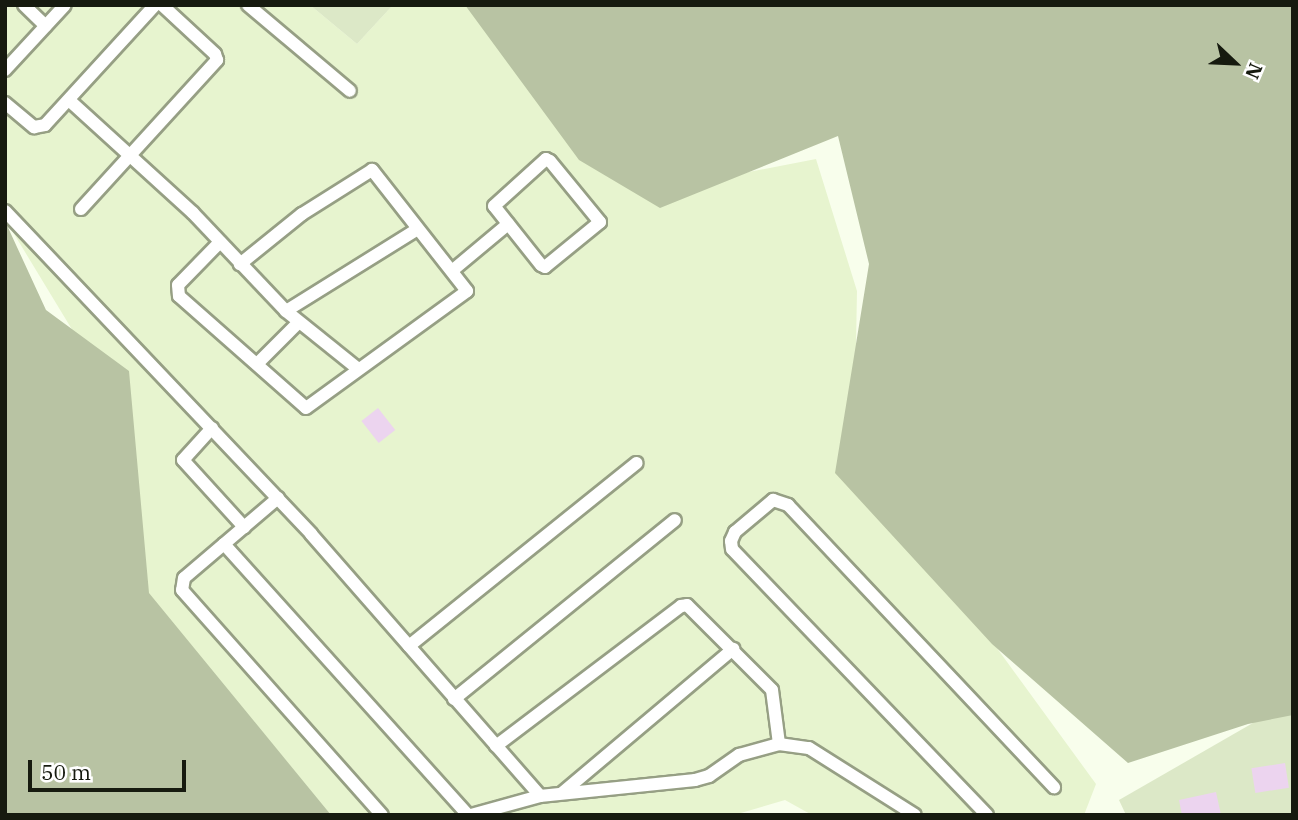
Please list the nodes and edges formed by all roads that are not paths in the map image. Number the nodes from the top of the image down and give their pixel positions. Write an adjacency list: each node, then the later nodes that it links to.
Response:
1 (24, 5): 6 (lane)
2 (65, 5): 6 (lane)
3 (155, 5): 9 (lane)
4 (162, 5): 11 (lane)
5 (248, 5): 8 (lane)
6 (46, 26): 7 (lane)
7 (5, 70)
8 (350, 91)
9 (70, 101): 10 (lane); 11 (lane)
10 (5, 103)
11 (130, 155): 12 (lane); 16 (lane)
12 (81, 209)
13 (5, 211): 23 (lane)
14 (508, 224): 14 (lane); 18 (lane)
15 (416, 230): 17 (lane); 18 (lane); 19 (lane)
16 (220, 242): 17 (lane); 21 (lane)
17 (240, 264): 19 (lane)
18 (453, 270): 22 (lane)
19 (286, 311): 20 (lane)
20 (299, 322): 21 (lane); 22 (lane)
21 (257, 364): 22 (lane)
22 (358, 368)
23 (212, 428): 25 (lane); 27 (lane)
24 (637, 463): 29 (lane)
25 (278, 498): 27 (lane); 29 (lane)
26 (675, 520): 31 (lane)
27 (244, 527): 28 (lane)
28 (224, 544): 37 (lane); 38 (lane)
29 (409, 646): 31 (lane)
30 (733, 649): 32 (lane); 33 (lane); 35 (lane)
31 (454, 699): 33 (lane)
32 (779, 744): 35 (lane); 39 (lane)
33 (496, 746): 36 (lane)
34 (1054, 787): 40 (lane)
35 (561, 794): 36 (lane)
36 (540, 796): 38 (lane)
37 (382, 815)
38 (469, 815)
39 (915, 815)
40 (987, 815)

